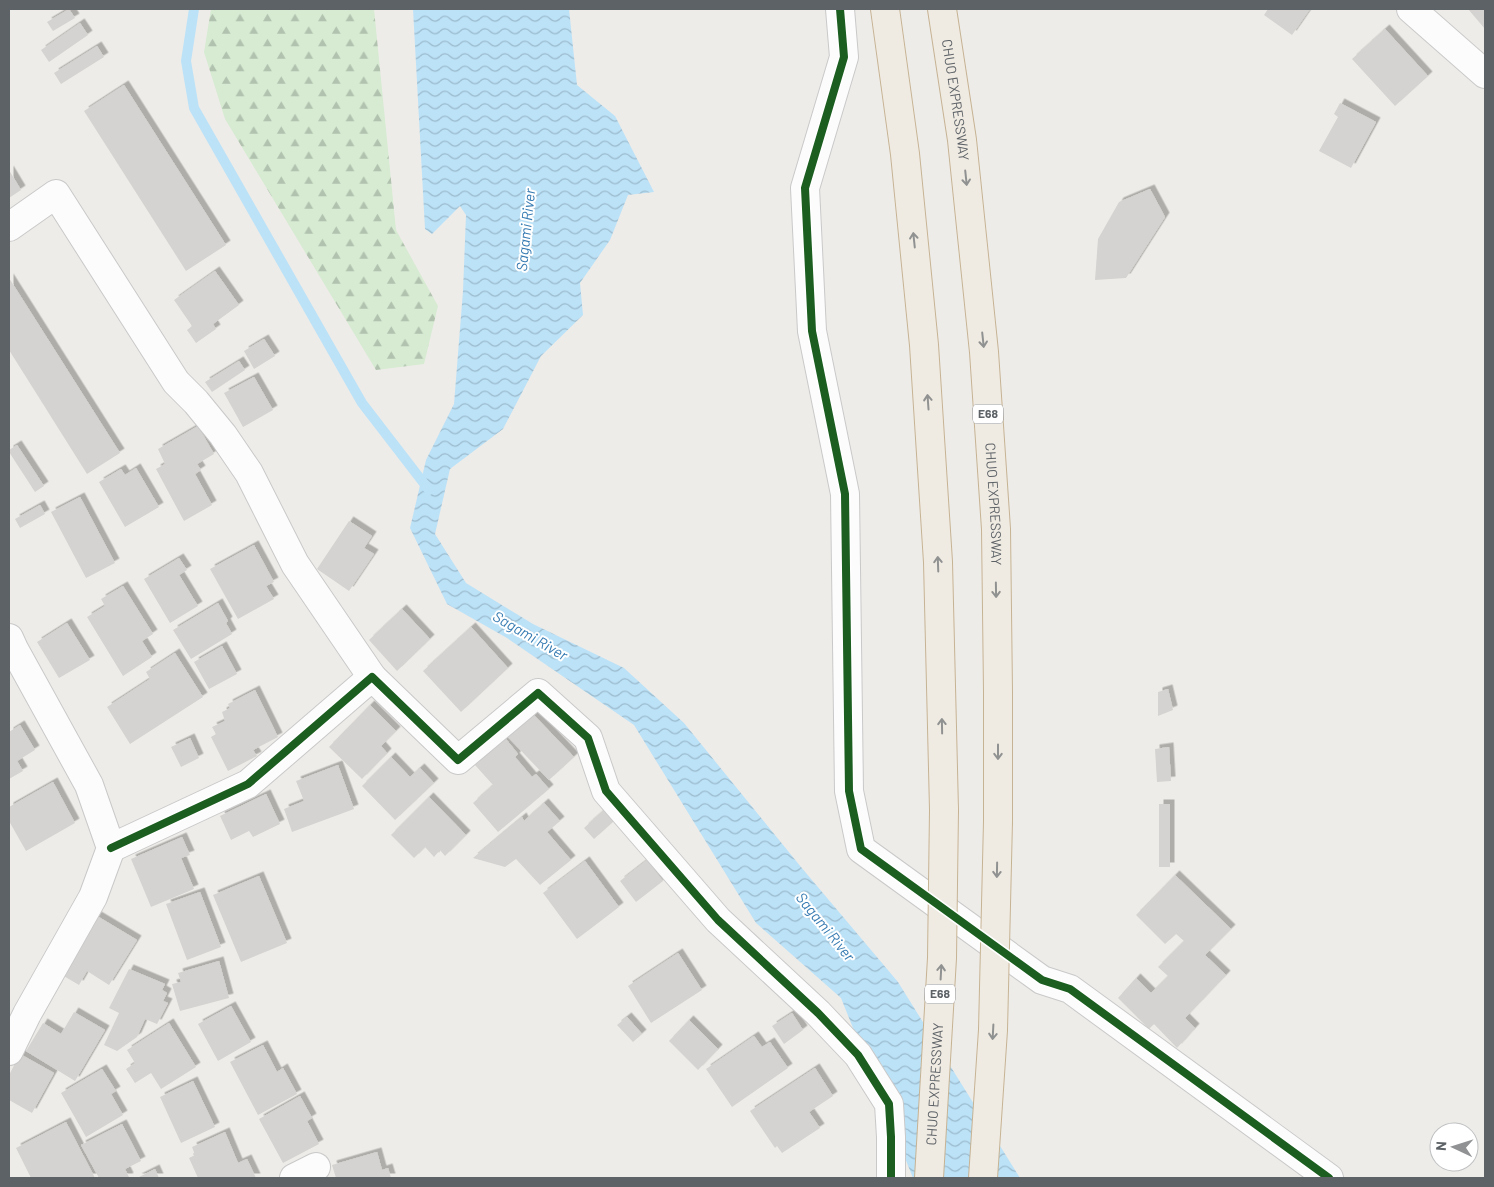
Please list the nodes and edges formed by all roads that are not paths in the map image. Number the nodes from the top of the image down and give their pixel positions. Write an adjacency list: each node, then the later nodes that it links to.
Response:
1 (840, 9): 14 (street)
2 (885, 9): 12 (highway, CHUO EXPRESSWAY / E68, one-way to 2, bridge)
3 (942, 9): 13 (highway, CHUO EXPRESSWAY / E68, one-way to 13, bridge)
4 (1411, 9): 5 (street)
5 (1485, 74)
6 (9, 227): 8 (street)
7 (9, 638): 9 (street)
8 (372, 677): 9 (street); 11 (street)
9 (111, 848): 10 (street)
10 (9, 1051)
11 (890, 1178)
12 (929, 1178)
13 (983, 1178)
14 (1329, 1178)

